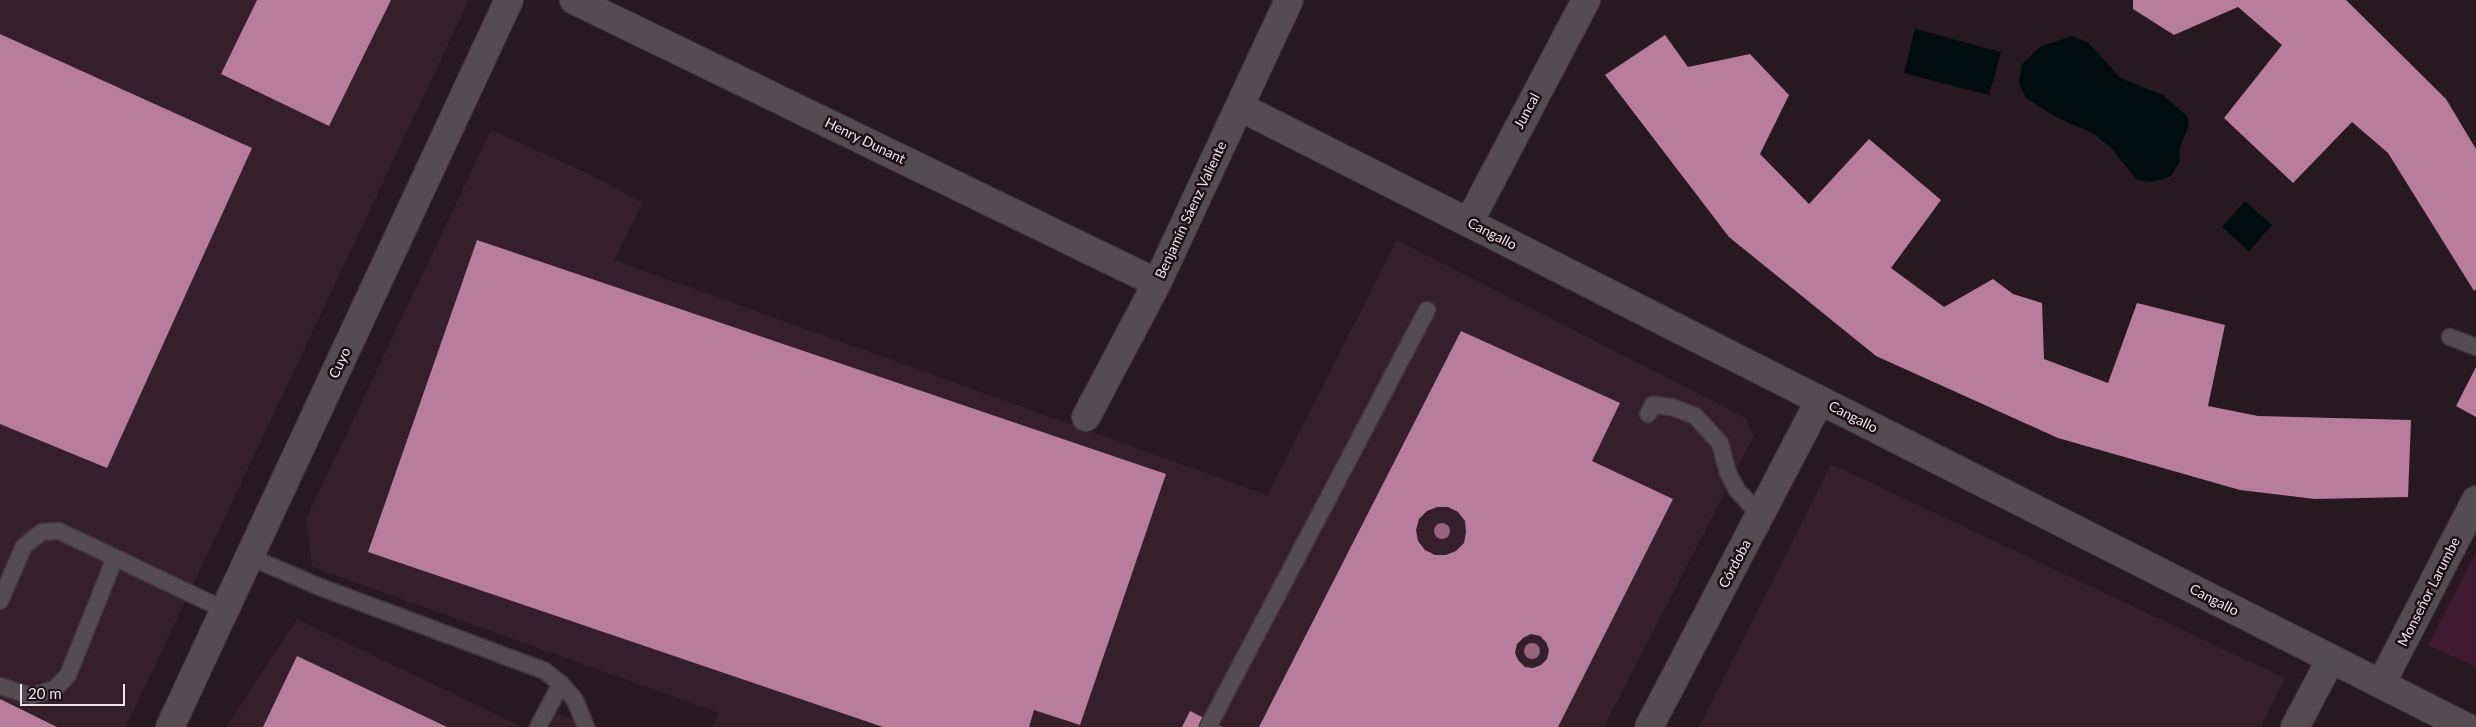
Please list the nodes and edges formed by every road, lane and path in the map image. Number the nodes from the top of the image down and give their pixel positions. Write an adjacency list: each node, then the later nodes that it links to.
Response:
1 (509, 0): 16 (street, Cuyo)
2 (574, 0): 7 (street, Henry Dunant)
3 (1290, 0): 5 (street, Benjamín Sáenz Valiente)
4 (1586, 0): 6 (street, Juncal)
5 (1240, 107): 6 (street, Cangallo); 7 (street, Benjamín Sáenz Valiente)
6 (1469, 222): 11 (street, Cangallo)
7 (1157, 283): 13 (street, Benjamín Sáenz Valiente)
8 (1427, 310): 27 (lane)
9 (2450, 337): 10 (lane)
10 (2476, 347)
11 (1820, 400): 15 (street, Córdoba); 20 (street, Cangallo)
12 (1648, 414): 15 (lane)
13 (1086, 417)
14 (2476, 500): 22 (street, Monseñor Larumbe)
15 (1760, 515): 28 (street, Córdoba)
16 (250, 557): 19 (street, Cuyo); 21 (lane)
17 (115, 558): 18 (lane); 19 (lane); 23 (lane)
18 (0, 602)
19 (225, 610): 24 (street, Cuyo)
20 (2331, 658): 22 (street, Cangallo); 29 (street)
21 (561, 684): 25 (lane); 26 (lane)
22 (2381, 684): 30 (street, Cangallo)
23 (0, 686)
24 (170, 727)
25 (538, 727)
26 (586, 727)
27 (1208, 727)
28 (1649, 727)
29 (2296, 727)
30 (2466, 727)

